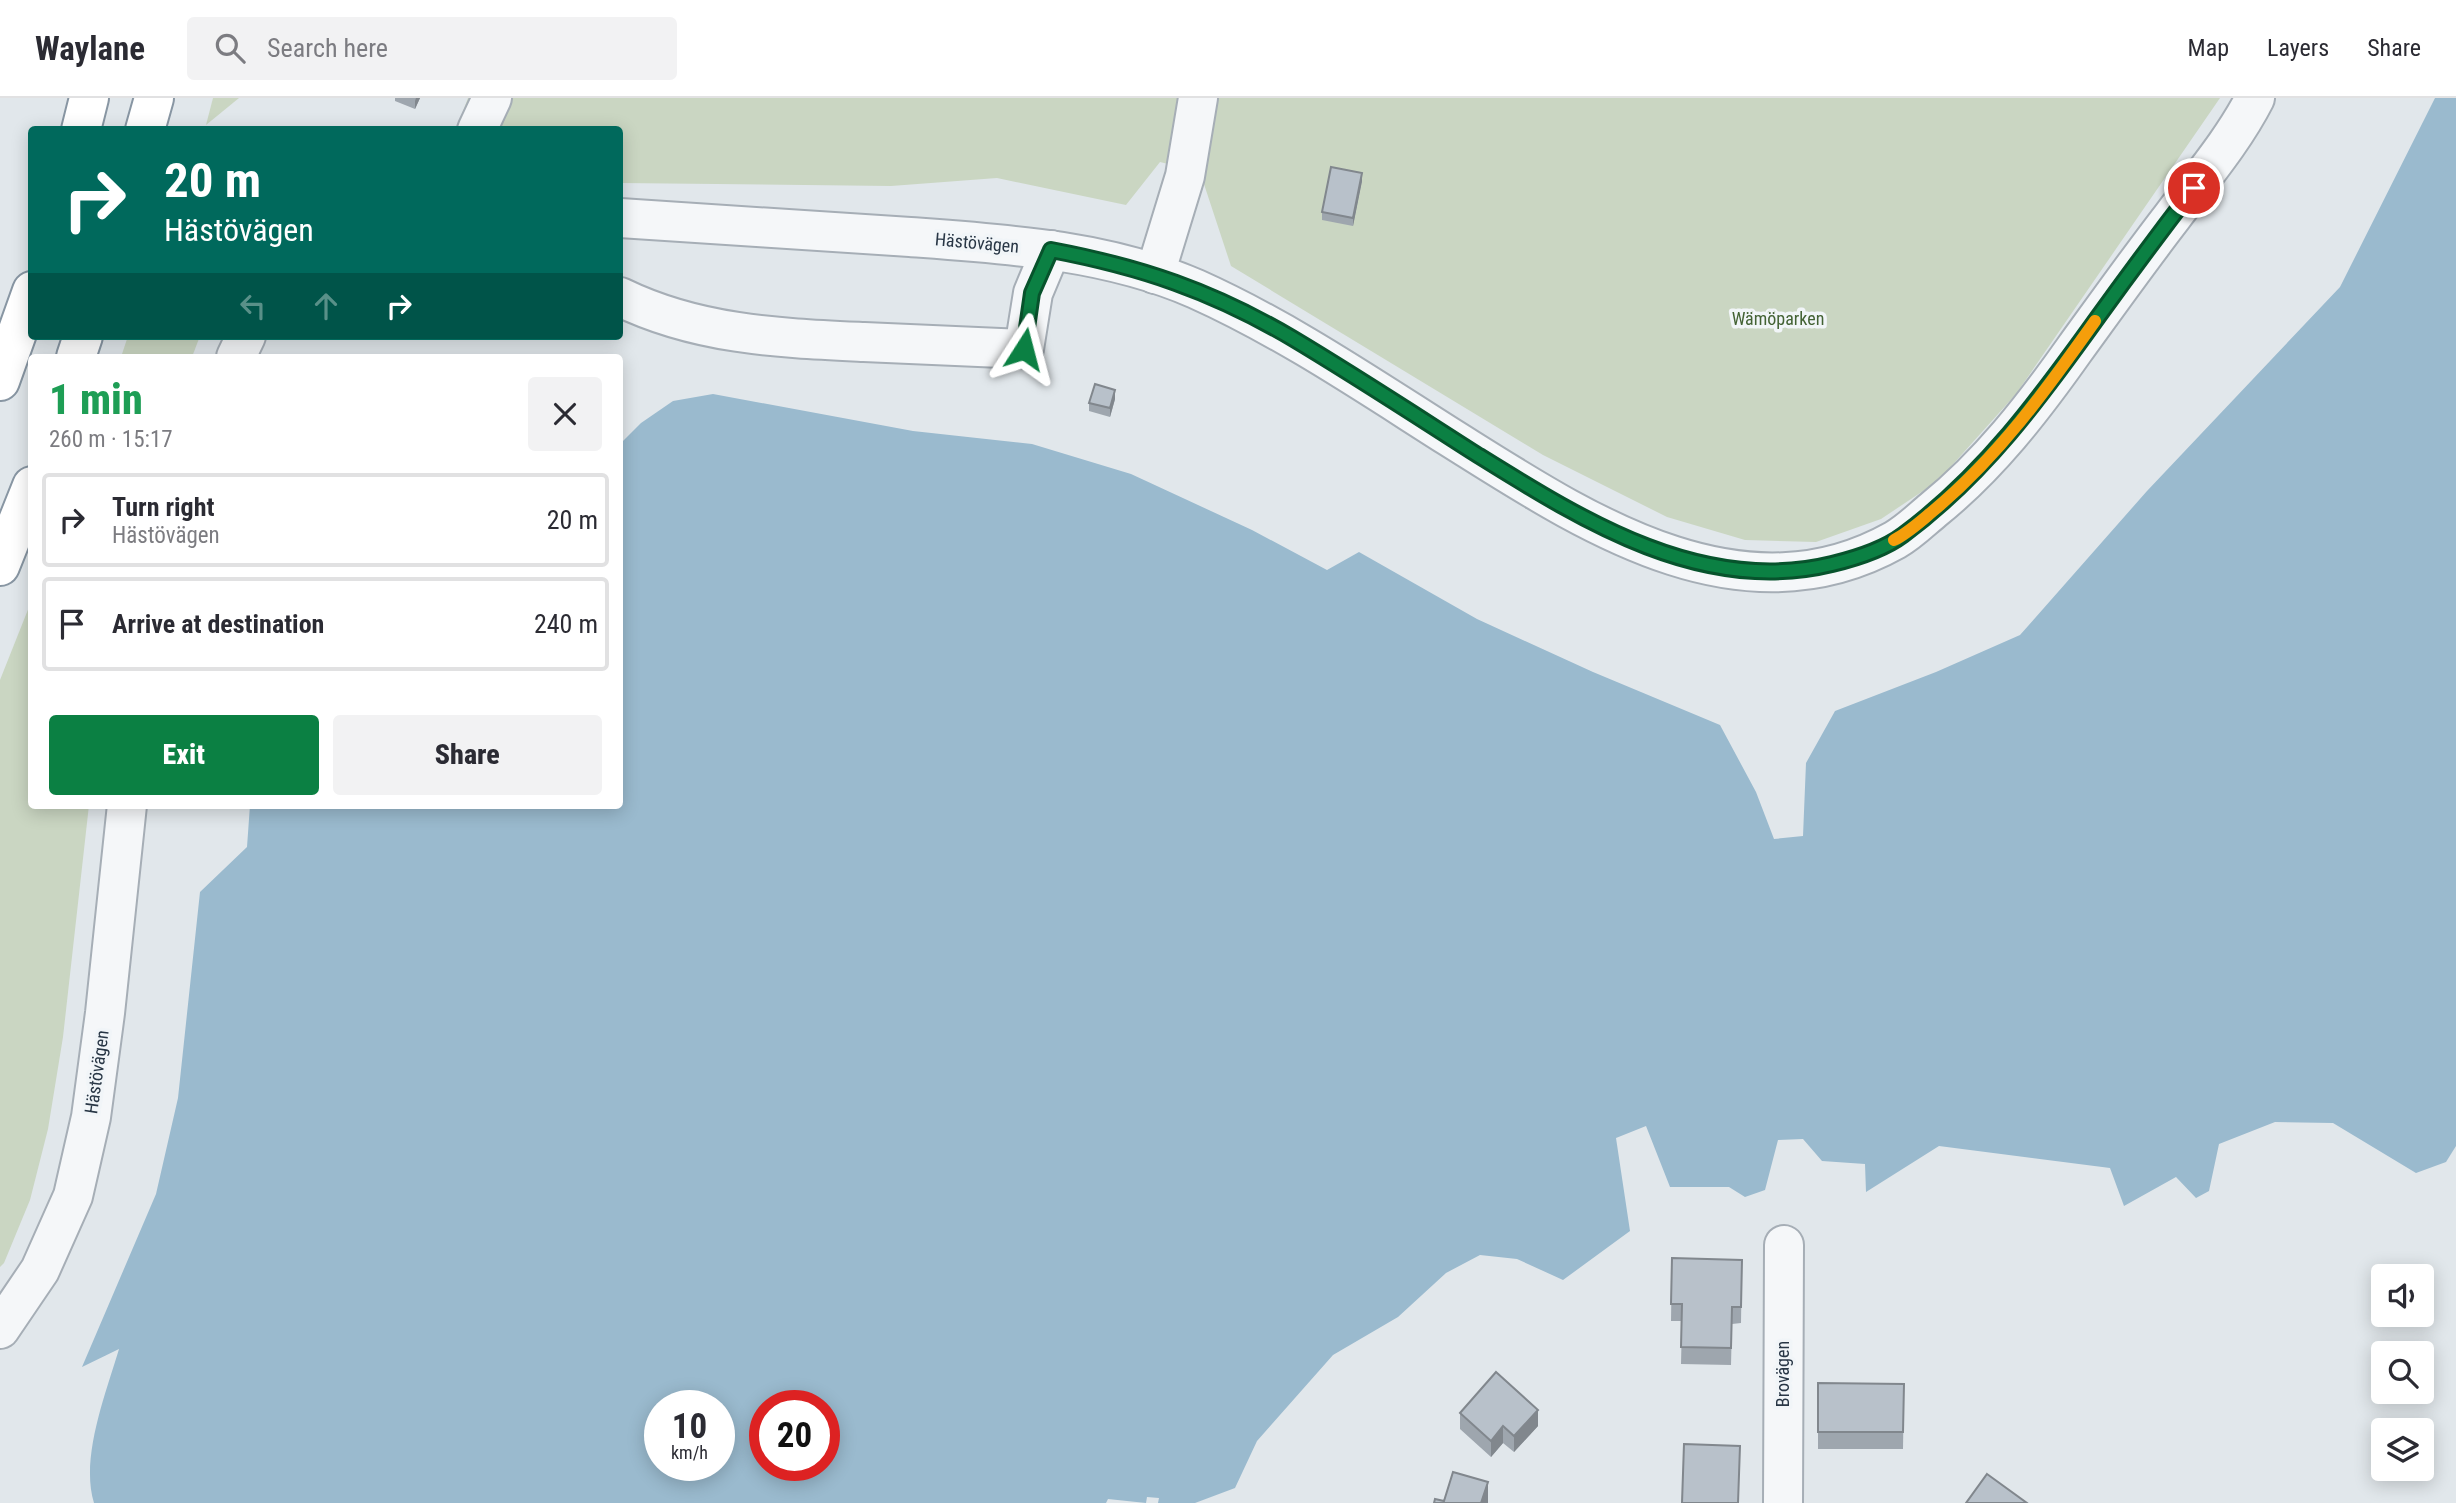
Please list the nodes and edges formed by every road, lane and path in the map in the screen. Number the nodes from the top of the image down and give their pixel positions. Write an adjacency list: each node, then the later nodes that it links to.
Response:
1 (89, 98): 6 (highway)
2 (154, 98): 7 (highway)
3 (492, 98): 8 (street)
4 (1198, 98): 11 (street)
5 (2255, 98): 11 (street, Hästövägen)
6 (82, 126)
7 (146, 126)
8 (479, 126)
9 (623, 218): 10 (street, Hästövägen)
10 (1051, 250): 11 (street, Hästövägen); 12 (street)
11 (1156, 274)
12 (623, 298)
13 (28, 302): 14 (highway)
14 (0, 381)
15 (28, 496): 16 (highway)
16 (0, 566)
17 (127, 809): 19 (street, Hästövägen)
18 (1784, 1245): 20 (street, Brovägen)
19 (2, 1323)
20 (1783, 1503)

